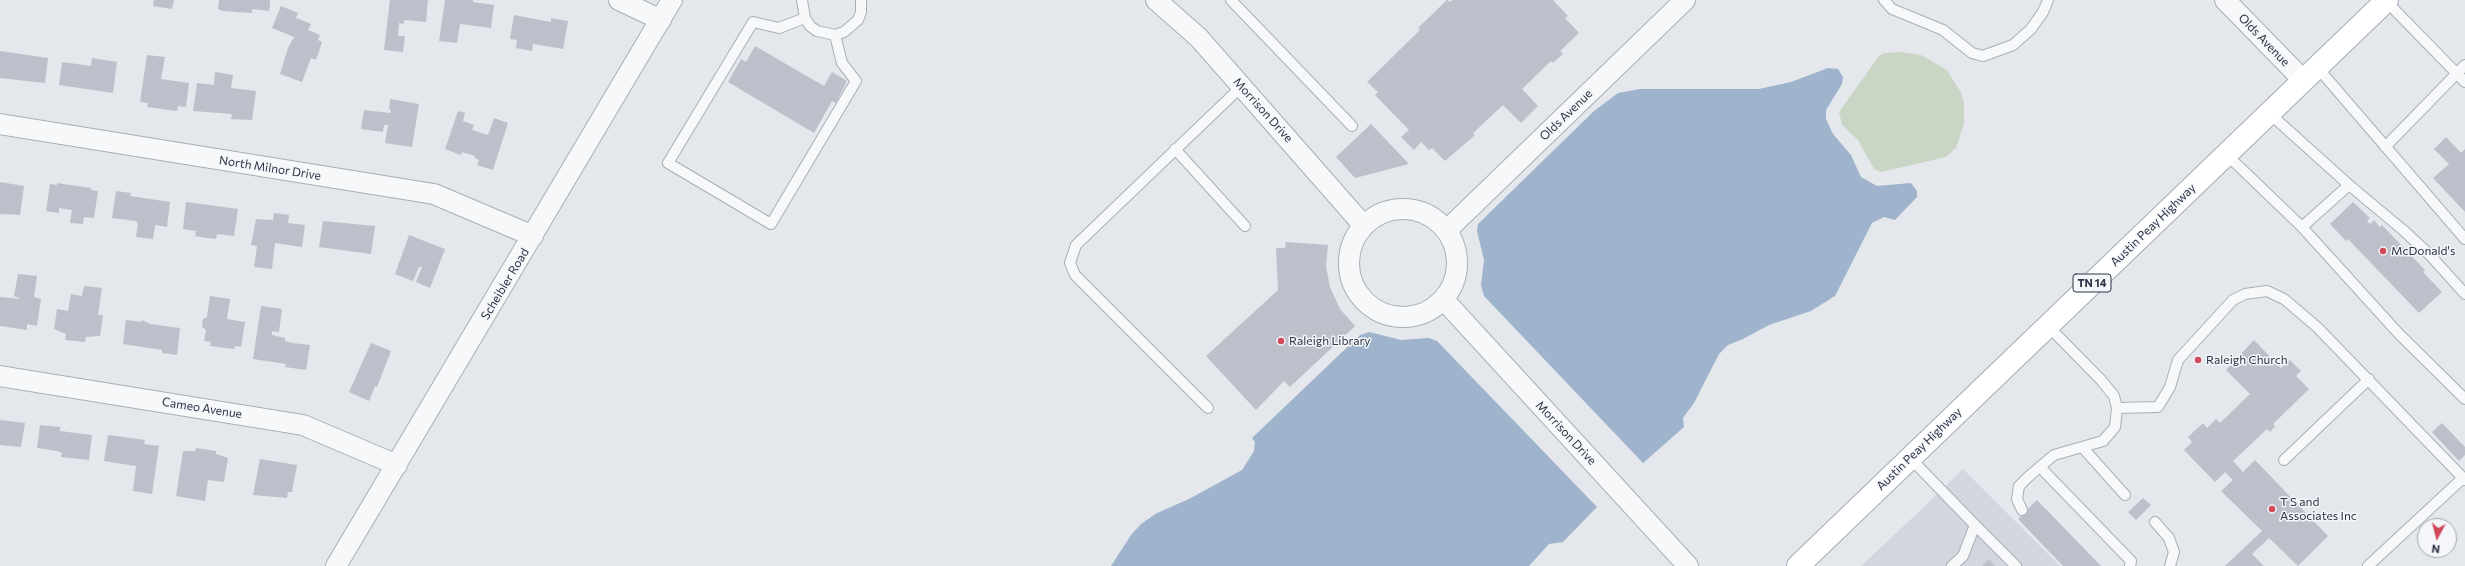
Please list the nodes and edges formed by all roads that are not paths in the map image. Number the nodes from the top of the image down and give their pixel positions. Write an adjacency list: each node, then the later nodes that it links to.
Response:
1 (620, 0): 13 (street)
2 (672, 0): 13 (street, Scheibler Road)
3 (802, 0): 12 (lane)
4 (861, 0): 14 (lane)
5 (1156, 0): 19 (street, Morrison Drive)
6 (1231, 0): 22 (lane)
7 (1685, 0): 30 (street, Olds Avenue)
8 (1884, 0): 9 (lane)
9 (2048, 0)
10 (2224, 0): 17 (street, Olds Avenue)
11 (2387, 1): 16 (lane); 17 (main road, Austin Peay Highway / TN 14)
12 (805, 18): 14 (lane); 14 (lane)
13 (661, 20): 31 (street, Scheibler Road)
14 (835, 35)
15 (2465, 65): 16 (lane)
16 (2456, 72): 18 (lane); 23 (lane)
17 (2310, 74): 20 (main road, Austin Peay Highway / TN 14); 23 (lane)
18 (2465, 82)
19 (1242, 86): 24 (lane); 28 (street, Morrison Drive)
20 (2269, 113): 25 (main road, Austin Peay Highway / TN 14); 26 (lane)
21 (0, 124): 31 (street, North Milnor Drive)
22 (1352, 126)
23 (2385, 147): 32 (lane)
24 (1175, 149): 27 (lane); 39 (lane)
25 (2226, 154): 29 (lane); 35 (main road, Austin Peay Highway / TN 14)
26 (2349, 185): 29 (lane); 33 (lane)
27 (1245, 226)
28 (1364, 226): 30 (street); 34 (street)
29 (2302, 227): 38 (lane)
30 (1447, 230): 34 (street)
31 (533, 236): 44 (street, Scheibler Road)
32 (2465, 239)
33 (2465, 294)
34 (1444, 300): 52 (street, Morrison Drive)
35 (2048, 326): 40 (lane); 42 (main road, Austin Peay Highway / TN 14)
36 (0, 376): 44 (street, Cameo Avenue)
37 (2369, 379): 40 (lane); 43 (lane); 46 (lane)
38 (2465, 398)
39 (1208, 408)
40 (2117, 408): 41 (lane)
41 (2083, 448): 45 (lane); 47 (lane)
42 (1910, 458): 50 (lane); 53 (main road, Austin Peay Highway / TN 14)
43 (2284, 460)
44 (397, 465): 51 (street, Scheibler Road)
45 (2040, 467): 48 (lane); 56 (lane)
46 (2464, 479): 58 (lane)
47 (2126, 495)
48 (2022, 510)
49 (2155, 522): 57 (lane)
50 (1975, 524): 54 (lane); 55 (lane)
51 (336, 566)
52 (1688, 566)
53 (1798, 566)
54 (1952, 566)
55 (2016, 566)
56 (2130, 566)
57 (2170, 566)
58 (2368, 566)

